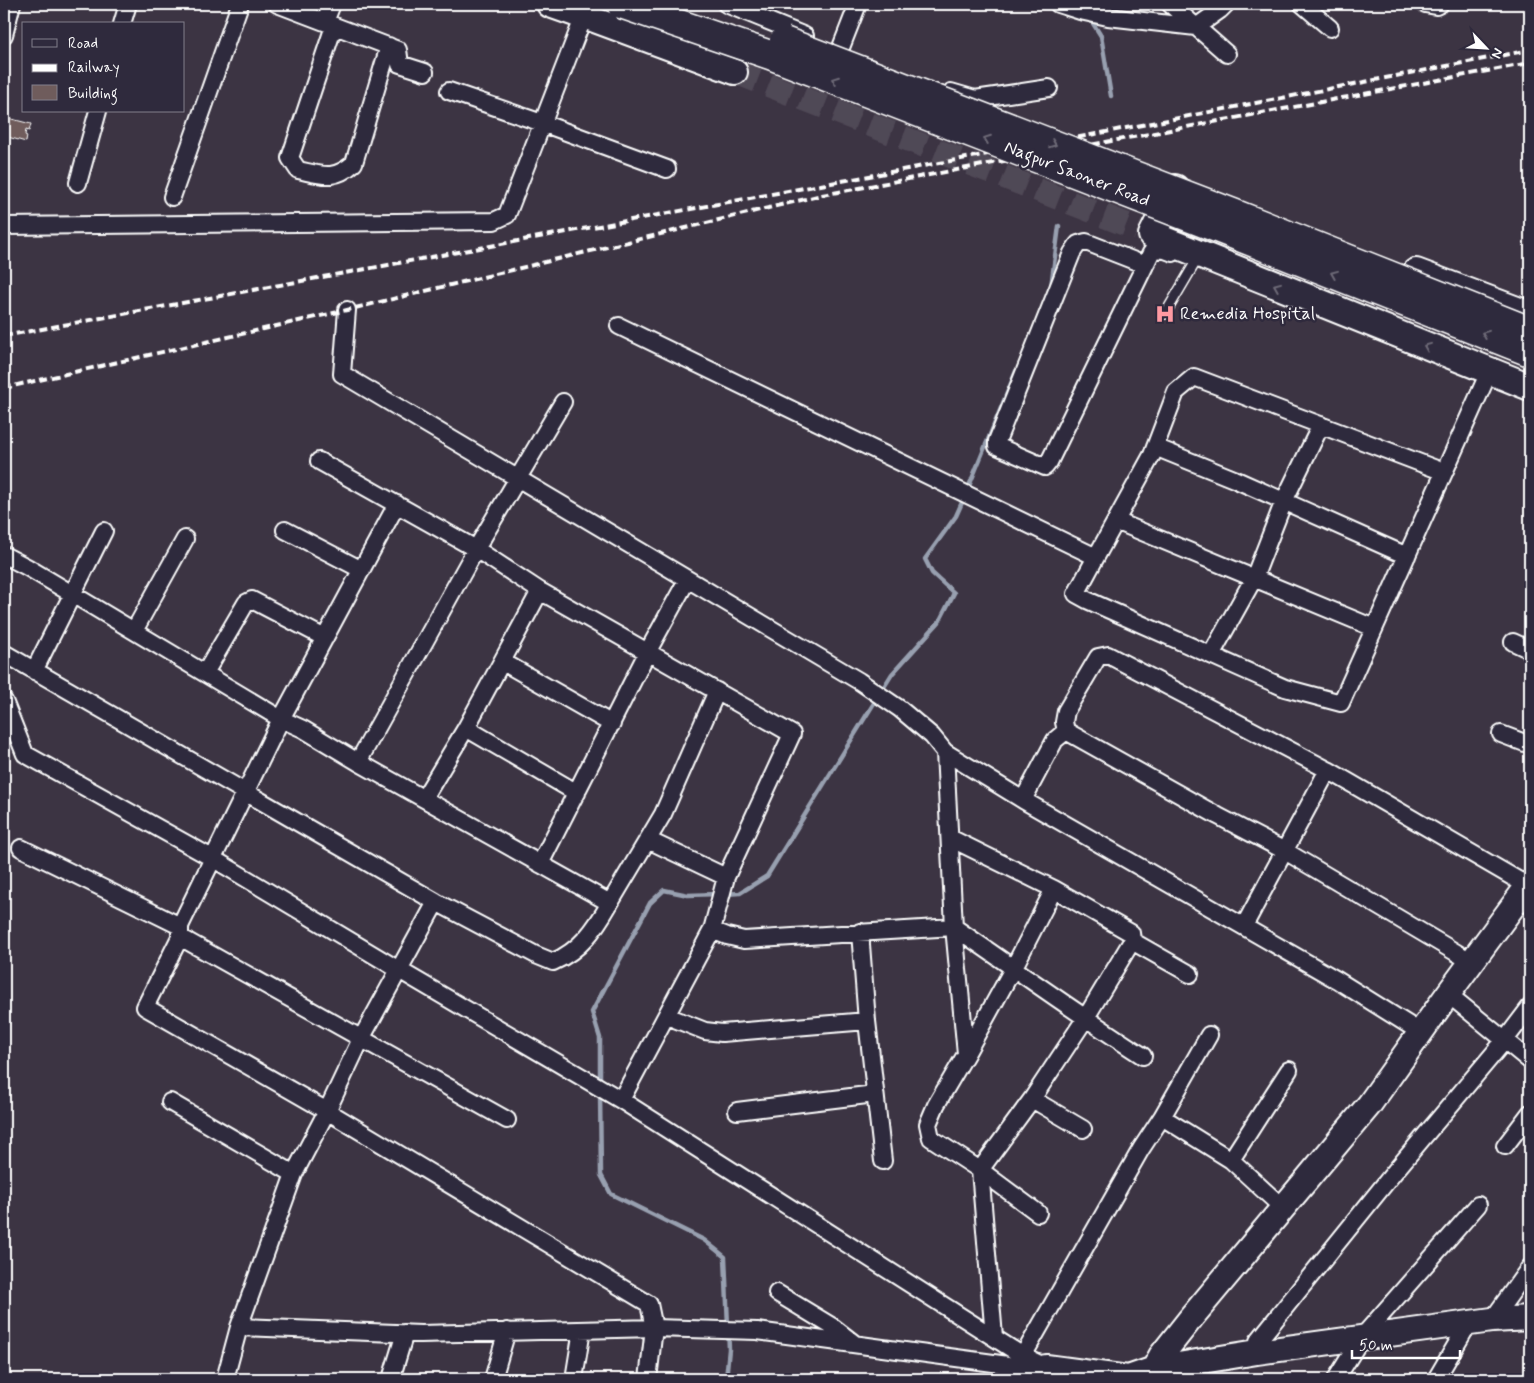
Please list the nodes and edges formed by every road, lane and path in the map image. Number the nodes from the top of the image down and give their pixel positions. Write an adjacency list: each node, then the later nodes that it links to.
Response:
1 (12, 4): 22 (street)
2 (128, 4): 18 (street)
3 (240, 4): 34 (street)
4 (277, 4): 19 (street)
5 (332, 4): 19 (street)
6 (550, 4): 17 (main road)
7 (621, 4): 44 (highway, Nagpur Saoner Road, one-way to 7, bridge)
8 (679, 4): 43 (highway, Nagpur Saoner Road, one-way to 43, bridge)
9 (726, 4): 24 (street)
10 (858, 4): 24 (street)
11 (1058, 4): 20 (street)
12 (1170, 4): 20 (street)
13 (1226, 4): 20 (street)
14 (1302, 4): 21 (street)
15 (1425, 4): 16 (street)
16 (1440, 4)
17 (587, 10): 27 (street); 31 (street)
18 (123, 22)
19 (329, 24): 23 (street); 23 (street)
20 (1196, 26): 25 (street)
21 (1330, 28)
22 (4, 34)
23 (389, 46): 26 (street)
24 (840, 50): 28 (street)
25 (1227, 54)
26 (425, 72)
27 (736, 72)
28 (1049, 88)
29 (449, 91): 31 (street)
30 (98, 112): 33 (street)
31 (542, 123): 32 (street); 35 (street)
32 (667, 169)
33 (78, 183)
34 (172, 197)
35 (4, 226)
36 (1195, 263): 37 (street); 38 (street); 40 (lane)
37 (1145, 265): 37 (street)
38 (1241, 271): 41 (main road); 45 (main road, one-way to 38)
39 (347, 310): 52 (street)
40 (1165, 314)
41 (1530, 315)
42 (619, 326): 62 (street)
43 (1530, 330)
44 (1530, 352)
45 (1489, 372): 46 (main road); 51 (street)
46 (1530, 387)
47 (563, 402): 52 (street)
48 (1321, 425): 49 (street); 51 (street); 53 (street)
49 (1154, 447): 53 (street); 55 (street)
50 (319, 462): 54 (street)
51 (1444, 472): 61 (street)
52 (517, 479): 59 (street); 65 (street)
53 (1284, 501): 61 (street); 64 (street)
54 (397, 504): 59 (street); 63 (street)
55 (1116, 521): 62 (street); 64 (street)
56 (285, 530): 63 (street)
57 (104, 531): 67 (street)
58 (186, 539): 69 (street)
59 (476, 549): 66 (street); 88 (street)
60 (4, 555): 67 (street)
61 (1407, 556): 68 (street)
62 (1096, 557): 75 (street)
63 (362, 570): 70 (street)
64 (1254, 578): 68 (street); 75 (street)
65 (687, 580): 73 (street); 87 (street)
66 (540, 591): 73 (street); 76 (street)
67 (72, 594): 69 (street); 77 (street)
68 (1374, 628): 75 (street)
69 (134, 631): 78 (street)
70 (325, 638): 78 (street); 81 (street)
71 (1513, 642): 72 (street)
72 (1530, 650)
73 (648, 651): 79 (street); 82 (street)
74 (4, 653): 77 (street)
75 (1210, 655)
76 (503, 662): 82 (street); 83 (street)
77 (34, 671): 90 (street)
78 (205, 673): 81 (street)
79 (717, 691): 95 (street); 100 (street)
80 (4, 701): 98 (street)
81 (281, 719): 88 (street); 90 (street)
82 (612, 724): 91 (street)
83 (466, 728): 91 (street); 92 (street)
84 (1066, 731): 89 (street); 93 (street); 97 (street)
85 (1501, 734): 86 (street)
86 (1530, 745)
87 (945, 752): 93 (street); 94 (street)
88 (358, 762): 92 (street)
89 (1328, 770): 97 (street); 101 (street)
90 (244, 792): 98 (street); 103 (street)
91 (577, 793): 99 (street)
92 (424, 798): 99 (street)
93 (1023, 800): 106 (street)
94 (950, 838): 102 (street); 107 (street)
95 (648, 840): 100 (street); 104 (street)
96 (21, 848): 108 (street)
97 (1285, 851): 106 (street); 111 (street)
98 (212, 858): 108 (street); 113 (street)
99 (540, 864): 104 (street)
100 (726, 877): 105 (street)
101 (1529, 884): 111 (street)
102 (1054, 889): 110 (street); 112 (street)
103 (436, 902): 104 (street); 113 (street)
104 (610, 903)
105 (714, 922): 109 (street); 117 (street)
106 (1244, 926): 120 (street)
107 (954, 927): 109 (street); 112 (street); 124 (street)
108 (180, 931): 122 (street); 132 (street)
109 (860, 932): 119 (street)
110 (1132, 941): 114 (street); 118 (street)
111 (1472, 962): 115 (street)
112 (1014, 967): 118 (street); 124 (street)
113 (399, 970): 122 (street); 130 (street)
114 (1190, 974)
115 (1448, 994): 120 (street); 123 (street)
116 (1530, 1007): 123 (street)
117 (667, 1016): 119 (street); 130 (street)
118 (1085, 1019): 125 (street); 129 (street)
119 (867, 1021): 128 (street)
120 (1420, 1032): 144 (street)
121 (1209, 1035): 135 (street)
122 (361, 1040): 132 (street); 136 (street)
123 (1505, 1040): 126 (street); 159 (street)
124 (966, 1054): 141 (street)
125 (1143, 1056)
126 (1530, 1061)
127 (1289, 1070): 139 (street)
128 (875, 1094): 133 (street); 140 (street)
129 (1032, 1099): 137 (street); 141 (street)
130 (621, 1100): 157 (street)
131 (170, 1102): 142 (street)
132 (327, 1111): 142 (street); 152 (street)
133 (737, 1111)
134 (1530, 1113): 138 (street)
135 (1162, 1117): 139 (street); 160 (street)
136 (507, 1120)
137 (1083, 1129)
138 (1505, 1146)
139 (1231, 1160): 144 (street)
140 (883, 1161)
141 (980, 1170): 145 (street); 157 (street)
142 (294, 1174): 151 (street)
143 (1478, 1205): 156 (street)
144 (1283, 1208): 163 (street)
145 (1038, 1213)
146 (1530, 1266): 149 (street)
147 (776, 1293): 158 (street)
148 (1530, 1318): 149 (street)
149 (1492, 1320): 150 (street)
150 (1469, 1323): 156 (street); 170 (street)
151 (239, 1326): 155 (street); 164 (street)
152 (654, 1328): 153 (street); 158 (street); 168 (street)
153 (582, 1330): 154 (street); 167 (street)
154 (507, 1331): 155 (street); 166 (street)
155 (405, 1333): 165 (street)
156 (1362, 1336): 159 (street); 169 (street)
157 (994, 1337): 160 (street)
158 (855, 1344): 162 (street)
159 (1257, 1352): 163 (street)
160 (1023, 1356): 161 (street)
161 (1046, 1367): 162 (street); 163 (street)
162 (1005, 1372)
163 (1153, 1374)
164 (224, 1379)
165 (390, 1379)
166 (493, 1379)
167 (574, 1379)
168 (648, 1379)
169 (1336, 1379)
170 (1436, 1379)

